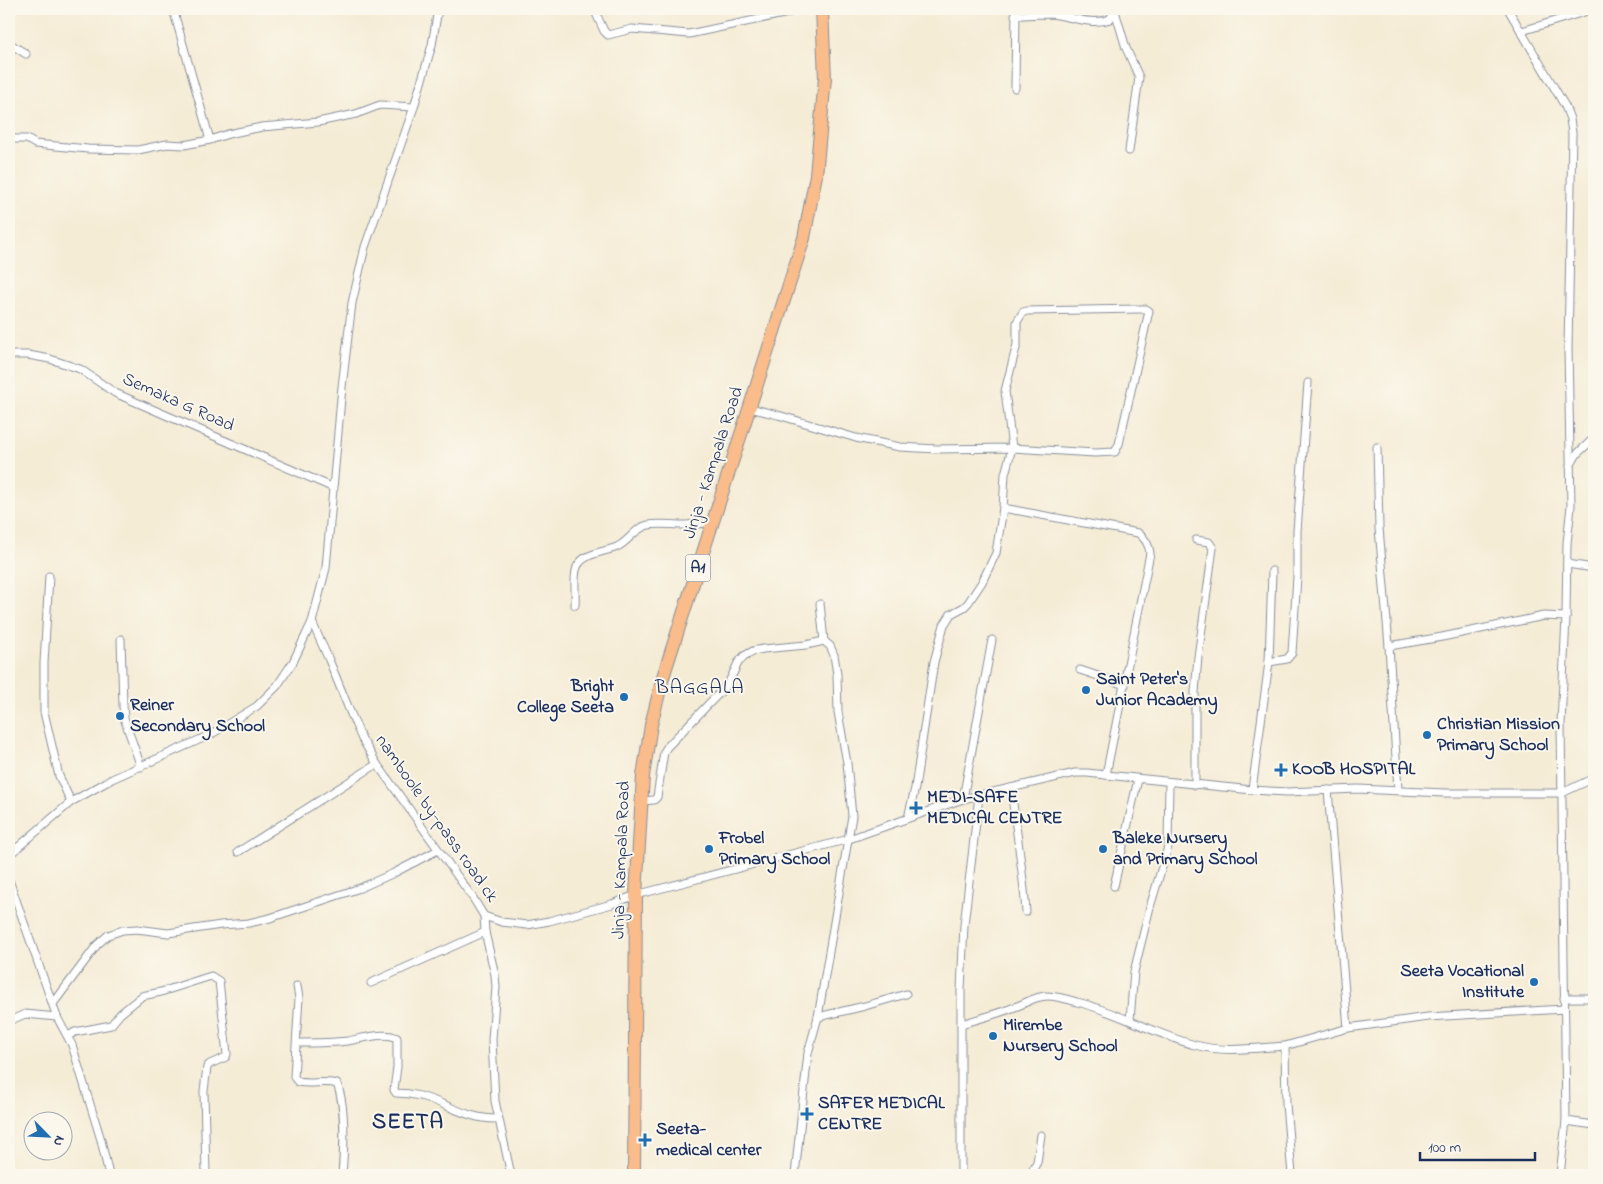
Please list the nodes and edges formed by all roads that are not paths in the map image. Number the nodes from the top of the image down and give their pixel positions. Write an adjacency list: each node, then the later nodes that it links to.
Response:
1 (173, 9): 16 (street)
2 (438, 9): 14 (street)
3 (594, 9): 4 (street)
4 (796, 9)
5 (822, 9): 20 (highway, Jinja - Kampala Road / A1)
6 (1508, 9): 10 (street)
7 (1594, 9): 10 (street)
8 (1115, 10): 9 (street); 17 (street)
9 (1015, 12): 13 (street)
10 (1522, 31): 24 (street)
11 (9, 43): 12 (street)
12 (26, 54)
13 (1015, 88)
14 (414, 107): 16 (street); 25 (street)
15 (9, 140): 16 (street)
16 (210, 140)
17 (1129, 151)
18 (9, 354): 25 (street, Semaka G Road)
19 (1308, 382): 41 (street)
20 (750, 408): 23 (street); 27 (highway, Jinja - Kampala Road / A1)
21 (1594, 438): 24 (street)
22 (1377, 447): 40 (street)
23 (1012, 448): 23 (street); 26 (street)
24 (1570, 466): 29 (street)
25 (334, 488): 36 (street)
26 (1004, 508): 43 (street); 60 (street)
27 (714, 522): 34 (street); 58 (highway, Jinja - Kampala Road / A1)
28 (1196, 540): 50 (street)
29 (1567, 564): 30 (street); 35 (street)
30 (1594, 568)
31 (1272, 571): 41 (street)
32 (49, 576): 59 (street)
33 (820, 604): 39 (street)
34 (575, 605)
35 (1566, 617): 40 (street); 55 (street)
36 (312, 622): 44 (street, namboole by-pass road ck); 45 (street)
37 (122, 639): 45 (street)
38 (992, 640): 57 (street)
39 (824, 641): 58 (street); 61 (street)
40 (1389, 646): 54 (street)
41 (1269, 662): 52 (street)
42 (1080, 670): 43 (street)
43 (1125, 685): 46 (street)
44 (376, 764): 62 (street, namboole by-pass road ck); 63 (street)
45 (141, 767): 59 (street)
46 (1106, 775): 48 (street, namboole by-pass road ck); 51 (street, namboole by-pass road ck)
47 (1594, 778): 55 (street)
48 (1138, 779): 49 (street, namboole by-pass road ck); 66 (street)
49 (1169, 782): 50 (street, namboole by-pass road ck); 80 (street)
50 (1195, 785): 52 (street, namboole by-pass road ck)
51 (1011, 788): 56 (street, namboole by-pass road ck); 68 (street)
52 (1252, 790): 53 (street, namboole by-pass road ck)
53 (1328, 790): 54 (street, namboole by-pass road ck); 83 (street)
54 (1398, 790): 55 (street, namboole by-pass road ck)
55 (1562, 793): 74 (street)
56 (979, 796): 57 (street, namboole by-pass road ck); 82 (street)
57 (963, 799): 60 (street, namboole by-pass road ck)
58 (642, 801): 67 (highway, Jinja - Kampala Road / A1)
59 (71, 802): 64 (street)
60 (908, 818): 61 (street, namboole by-pass road ck)
61 (849, 839): 67 (street, namboole by-pass road ck); 78 (street)
62 (438, 850): 69 (street, namboole by-pass road ck); 76 (street)
63 (238, 852)
64 (9, 855)
65 (9, 880): 76 (street)
66 (1114, 886)
67 (636, 894): 69 (street, namboole by-pass road ck); 91 (highway, Jinja - Kampala Road / A1)
68 (1026, 912)
69 (484, 916): 70 (street)
70 (485, 932): 71 (street); 87 (street)
71 (371, 983)
72 (297, 986): 85 (street)
73 (906, 994): 78 (street)
74 (1564, 998): 75 (street); 77 (street)
75 (1594, 998)
76 (53, 1004): 79 (street)
77 (1564, 1009): 83 (street); 88 (street)
78 (818, 1016): 98 (street)
79 (58, 1017): 81 (street); 84 (street)
80 (1130, 1020): 82 (street); 86 (street)
81 (9, 1021)
82 (961, 1024): 99 (street)
83 (1348, 1028): 86 (street)
84 (68, 1036): 92 (street); 93 (street)
85 (297, 1042): 87 (street); 94 (street)
86 (1285, 1046): 101 (street)
87 (498, 1120): 95 (street)
88 (1566, 1121): 89 (street); 102 (street)
89 (1594, 1125)
90 (1041, 1135): 100 (street)
91 (633, 1138): 96 (highway, Jinja - Kampala Road / A1); 97 (highway, Jinja - Kampala Road / A1)
92 (109, 1175)
93 (206, 1175)
94 (342, 1175)
95 (511, 1175)
96 (634, 1175)
97 (643, 1175)
98 (795, 1175)
99 (960, 1175)
100 (1030, 1175)
101 (1292, 1175)
102 (1560, 1175)

